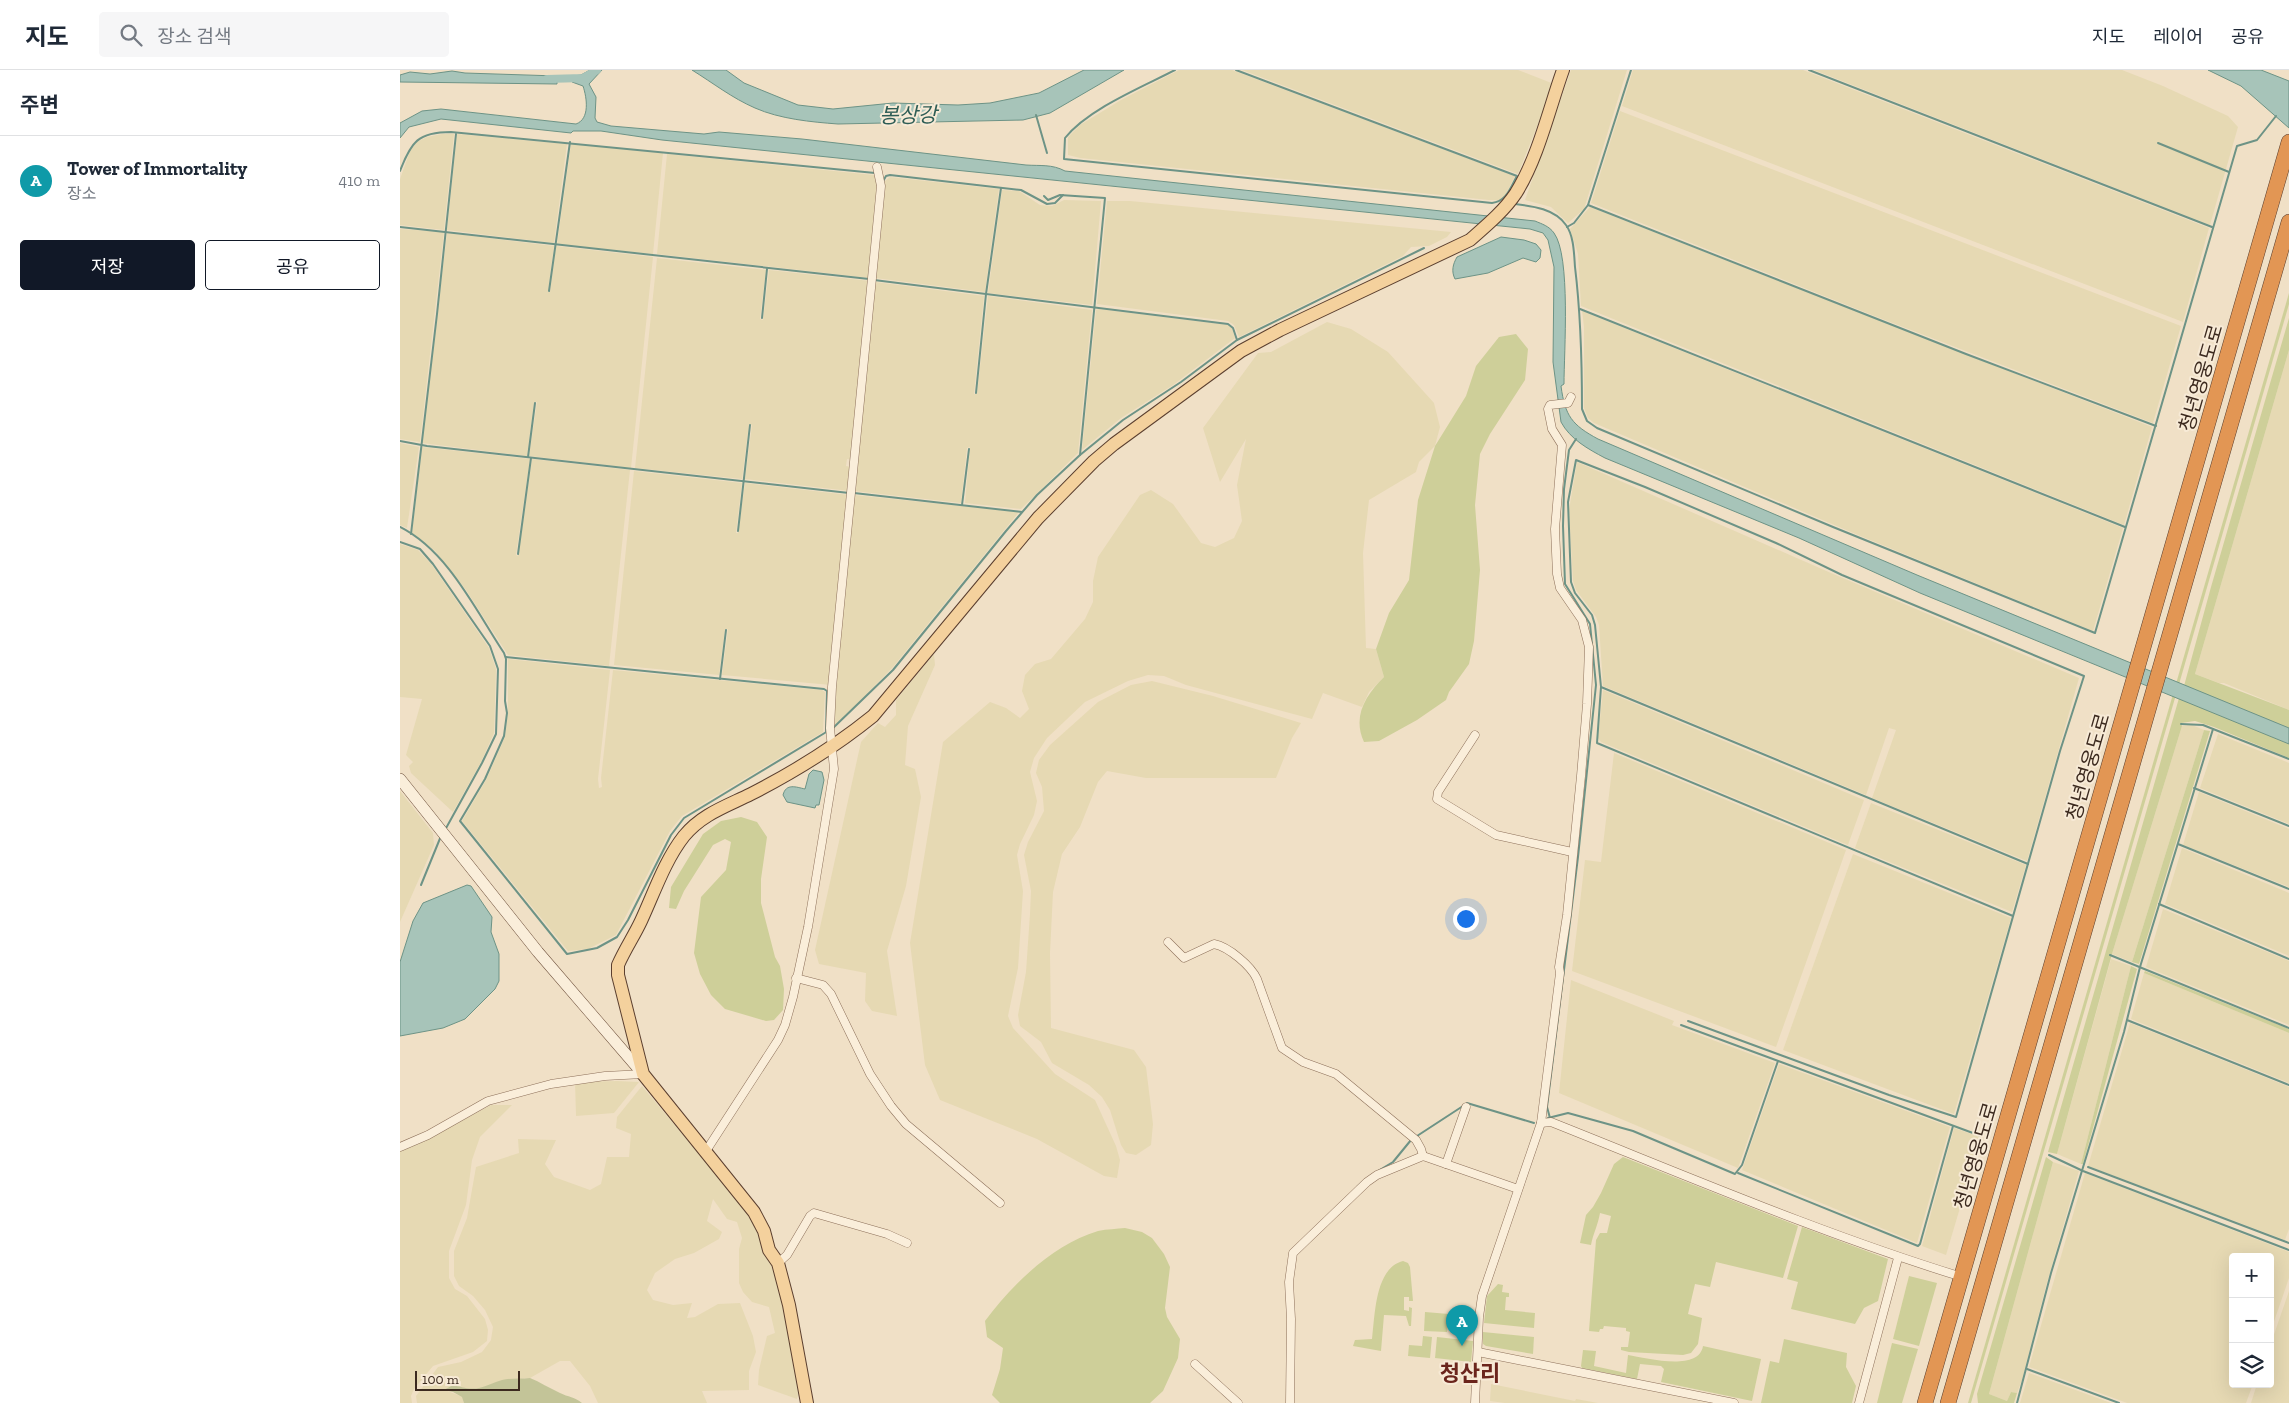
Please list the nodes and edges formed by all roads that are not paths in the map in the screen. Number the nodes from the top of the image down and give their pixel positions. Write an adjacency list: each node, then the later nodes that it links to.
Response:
1 (1563, 70): 7 (main road)
2 (2288, 146): 24 (highway, 청년영웅도로)
3 (877, 166): 7 (street)
4 (2289, 222): 34 (highway, 청년영웅도로)
5 (1570, 400): 9 (street)
6 (1475, 735): 9 (street)
7 (831, 736): 11 (street); 12 (main road)
8 (400, 779): 12 (main road)
9 (1572, 852): 14 (street)
10 (1168, 942): 17 (street)
11 (796, 978): 16 (street); 20 (street)
12 (643, 1074): 15 (street); 16 (main road)
13 (1466, 1107): 18 (street)
14 (1541, 1123): 19 (street); 22 (street)
15 (400, 1148)
16 (706, 1151): 23 (main road)
17 (1422, 1156): 18 (street); 29 (street)
18 (1446, 1164): 19 (street)
19 (1518, 1189): 25 (street)
20 (1000, 1203)
21 (907, 1243): 23 (street)
22 (1898, 1258): 24 (street); 32 (street)
23 (778, 1263): 27 (main road)
24 (1962, 1278): 33 (highway, 청년영웅도로)
25 (1478, 1352): 30 (street); 31 (street)
26 (1195, 1364): 28 (street)
27 (808, 1403)
28 (1238, 1403)
29 (1290, 1403)
30 (1475, 1403)
31 (1734, 1403)
32 (1859, 1403)
33 (1925, 1403)
34 (1948, 1403)

